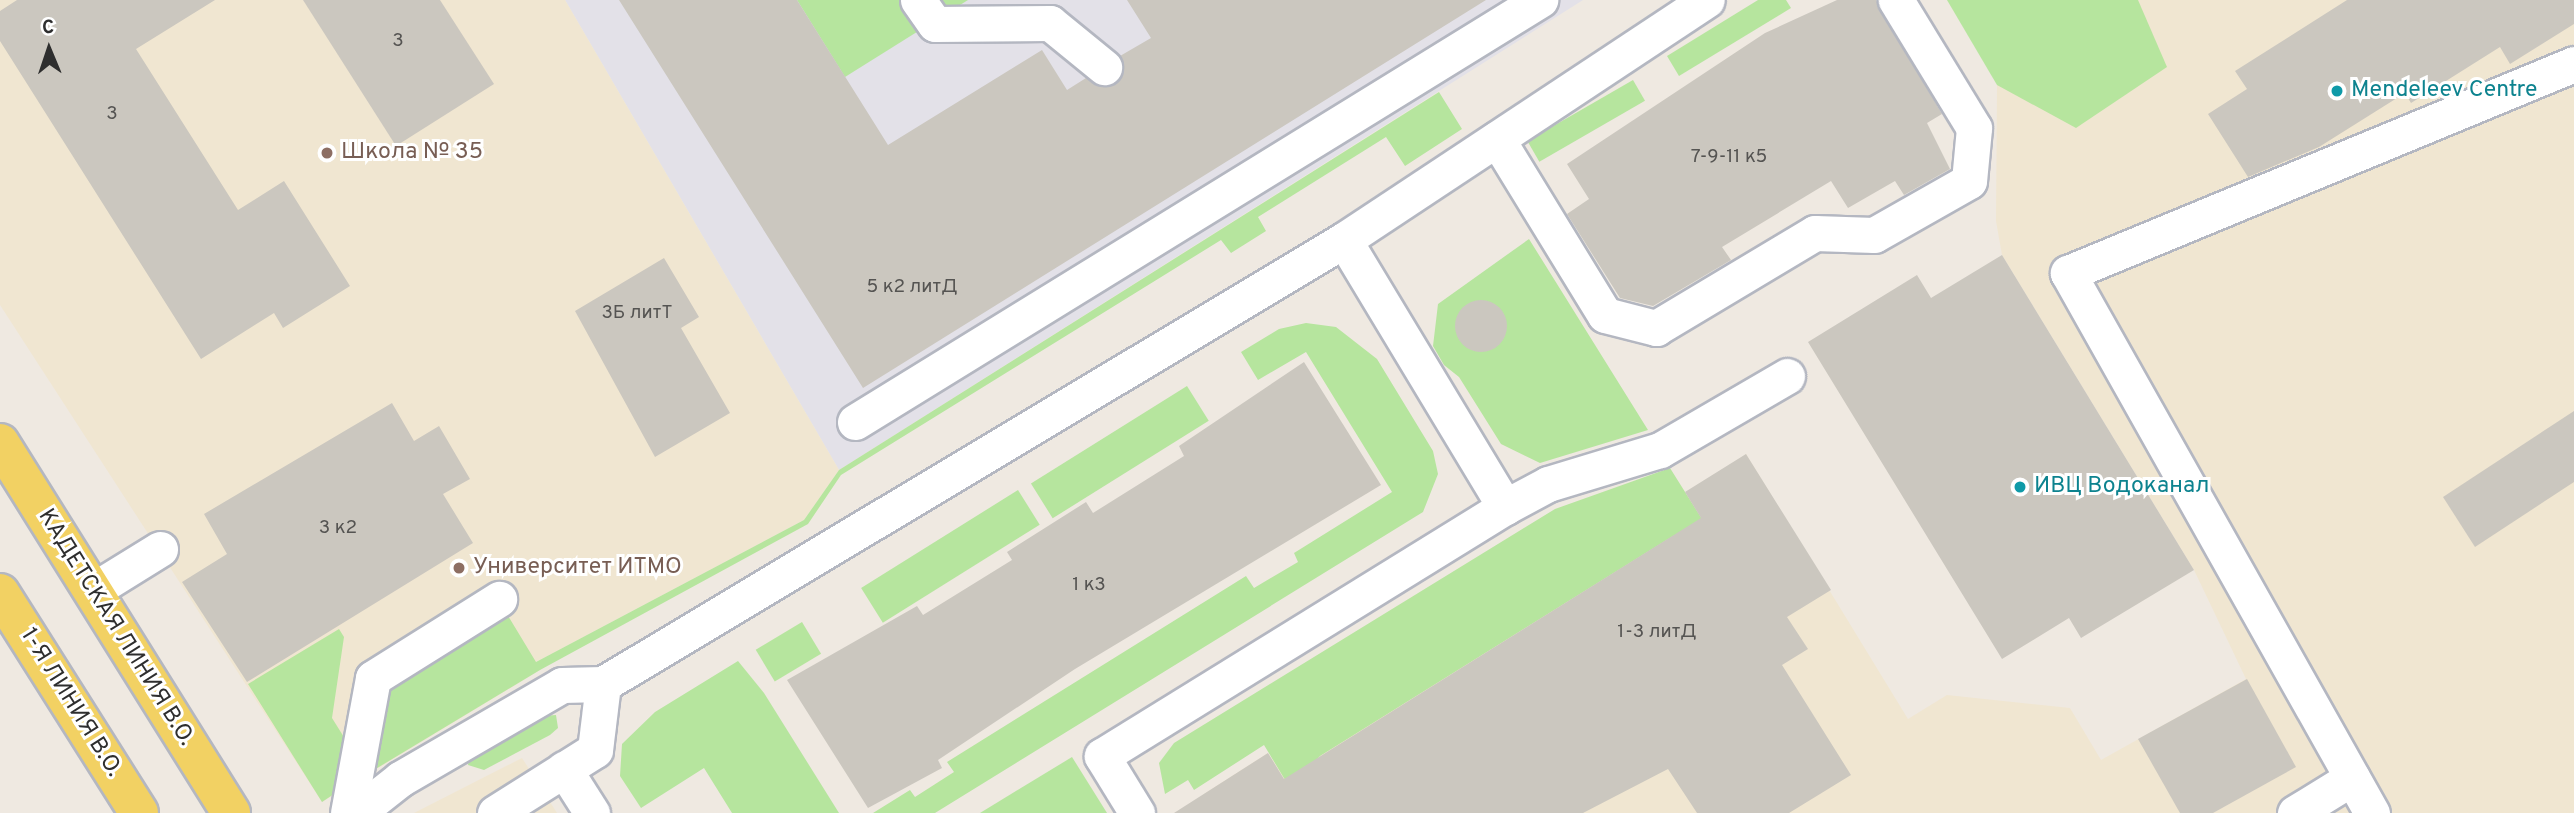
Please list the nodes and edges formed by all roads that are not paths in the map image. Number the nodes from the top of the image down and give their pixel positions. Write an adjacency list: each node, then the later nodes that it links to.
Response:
1 (918, 0): 6 (lane)
2 (1540, 0): 10 (lane)
3 (1707, 0): 7 (lane)
4 (1896, 0): 7 (lane)
5 (2574, 64): 19 (lane)
6 (1104, 67)
7 (1497, 139): 8 (lane)
8 (1344, 240): 12 (lane); 17 (lane)
9 (1787, 376): 12 (lane)
10 (855, 422)
11 (0, 443): 14 (main road, КАДЕТСКАЯ ЛИНИЯ В.О.)
12 (1505, 507): 26 (lane)
13 (160, 549): 14 (lane)
14 (92, 591): 21 (main road, КАДЕТСКАЯ ЛИНИЯ В.О.)
15 (0, 593): 20 (main road, 1-Я ЛИНИЯ В.О.)
16 (499, 599): 22 (lane)
17 (603, 684): 18 (lane); 23 (lane)
18 (564, 769): 24 (lane); 25 (lane)
19 (2352, 778): 27 (lane); 28 (lane)
20 (139, 813)
21 (231, 813)
22 (348, 813)
23 (357, 813)
24 (495, 813)
25 (592, 813)
26 (1136, 813)
27 (2295, 813)
28 (2372, 813)

